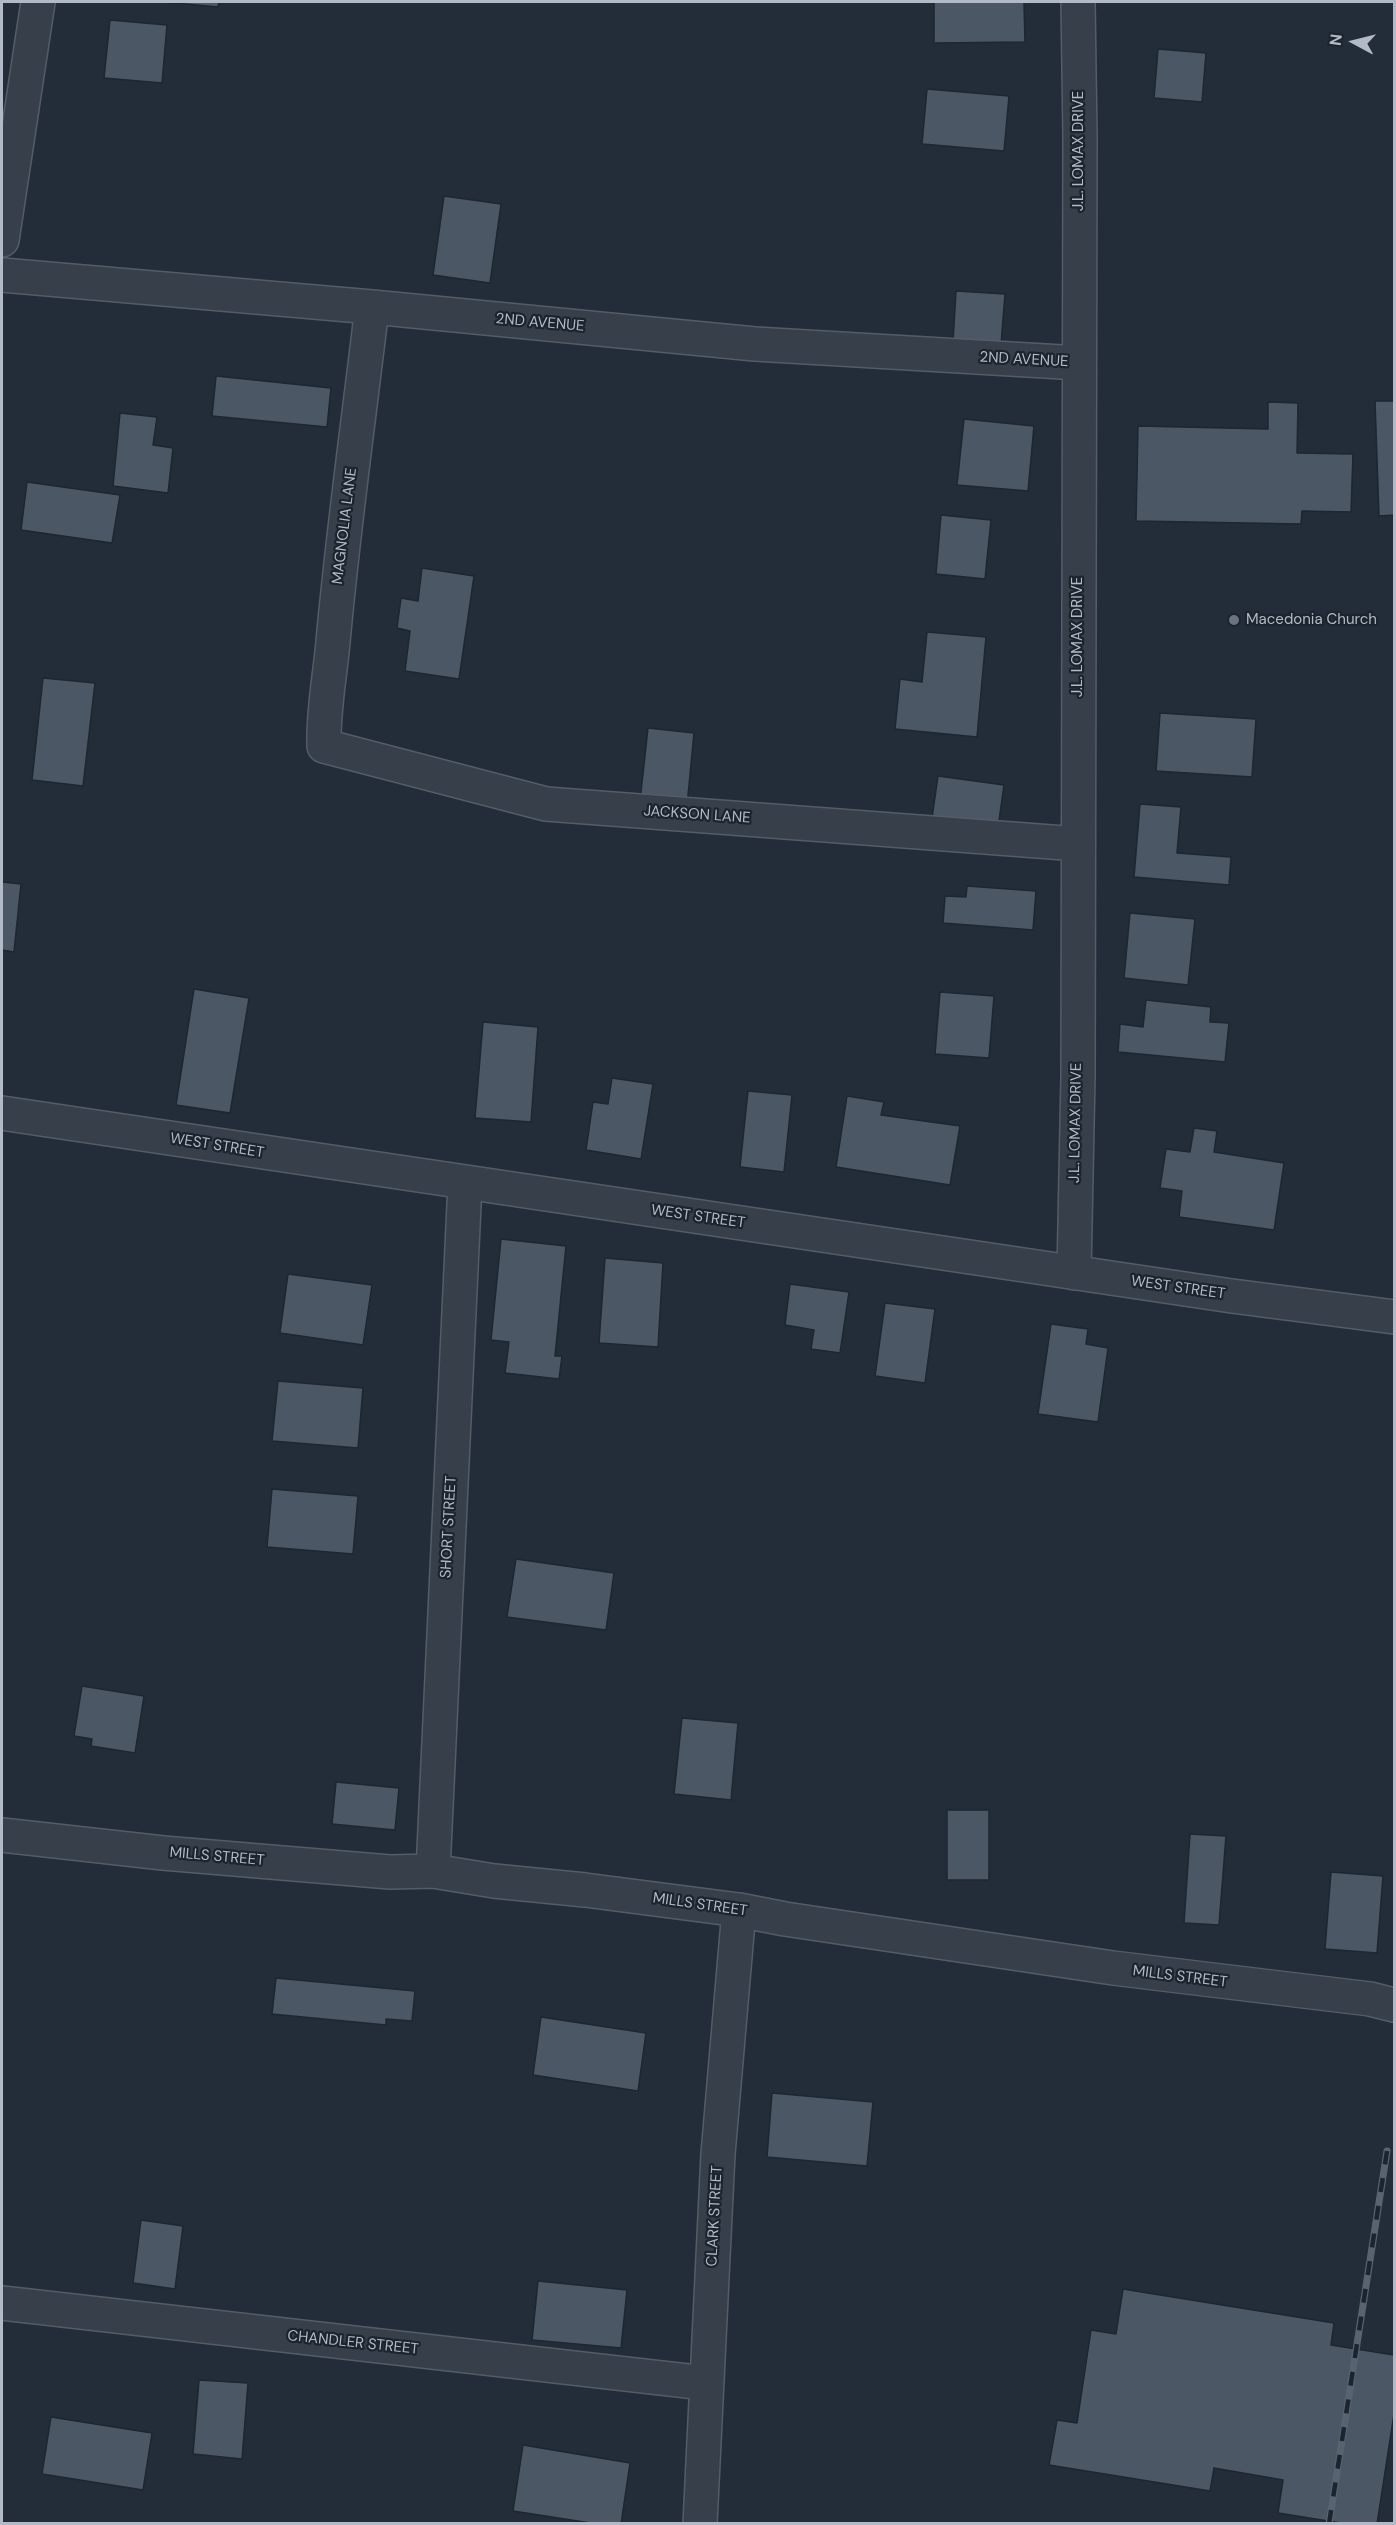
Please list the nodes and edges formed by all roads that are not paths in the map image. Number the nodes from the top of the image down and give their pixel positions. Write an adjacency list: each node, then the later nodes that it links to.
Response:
1 (38, 2): 3 (street)
2 (1078, 2): 7 (street, J.L. LOMAX DRIVE)
3 (6, 179): 4 (street)
4 (2, 240)
5 (2, 275): 6 (street, 2ND AVENUE)
6 (372, 307): 7 (street, 2ND AVENUE); 8 (street, MAGNOLIA LANE)
7 (1079, 363): 9 (street, J.L. LOMAX DRIVE)
8 (324, 746): 9 (street, JACKSON LANE)
9 (1078, 844): 12 (street, J.L. LOMAX DRIVE)
10 (2, 1113): 11 (street, WEST STREET)
11 (465, 1183): 12 (street, WEST STREET); 15 (street, SHORT STREET)
12 (1074, 1273): 13 (street, WEST STREET)
13 (1395, 1317)
14 (2, 1835): 15 (street, MILLS STREET)
15 (433, 1871): 16 (street, MILLS STREET)
16 (739, 1910): 17 (street, MILLS STREET); 19 (street, CLARK STREET)
17 (1395, 2005)
18 (2, 2303): 19 (street, CHANDLER STREET)
19 (705, 2383): 20 (street, CLARK STREET)
20 (700, 2523)

